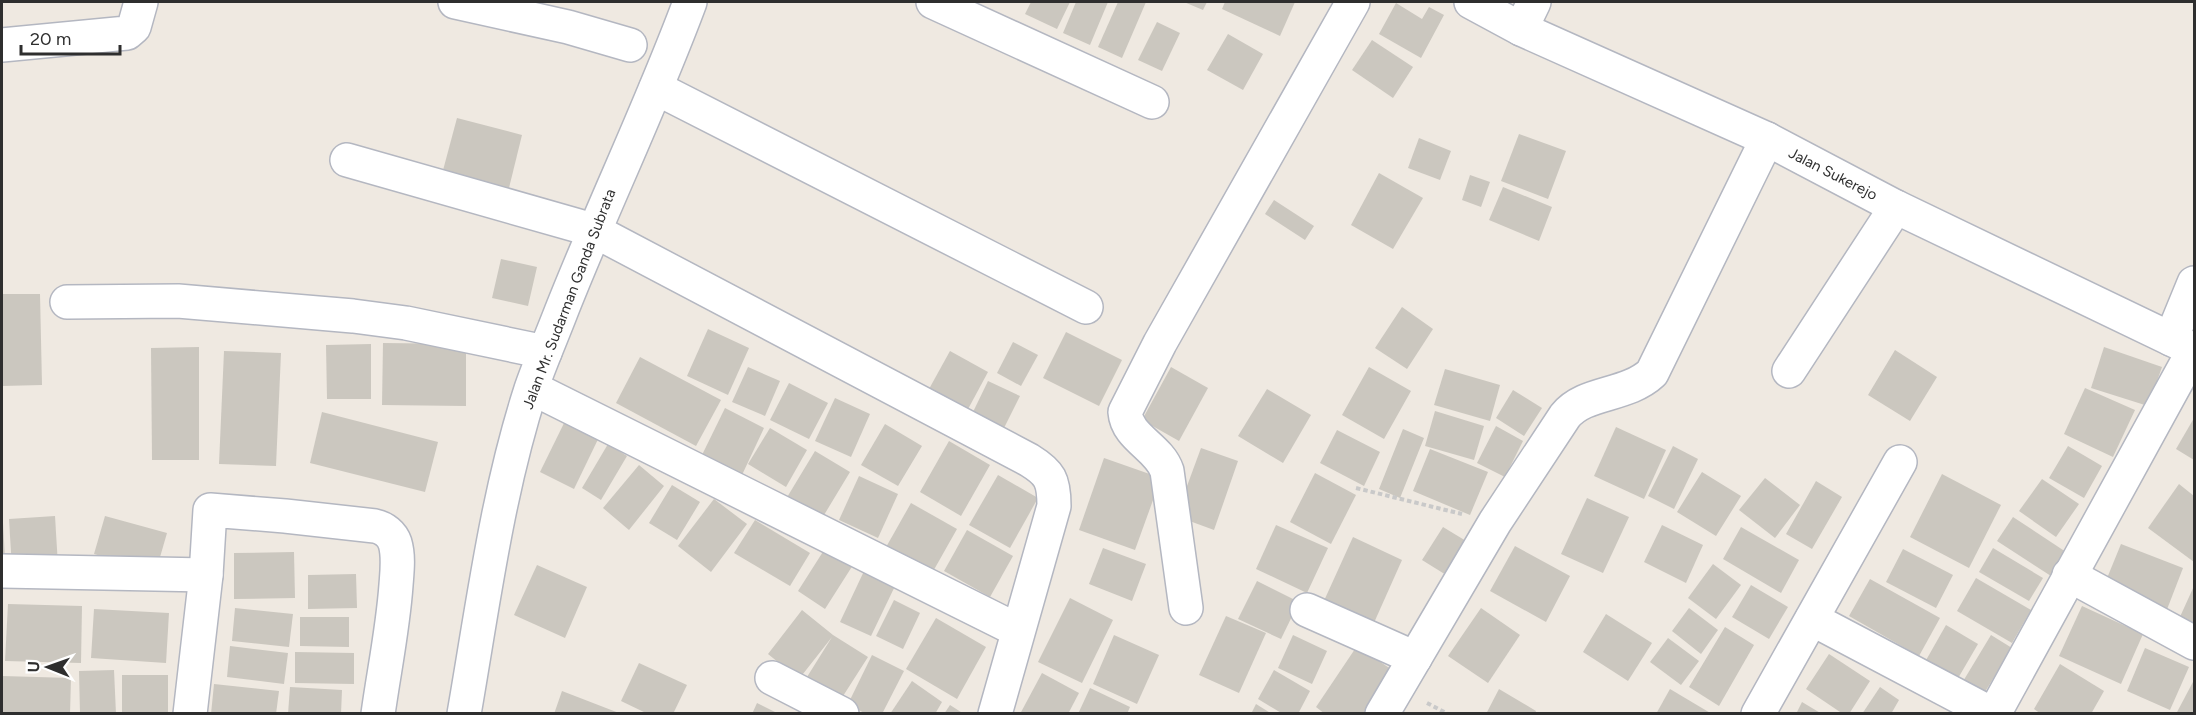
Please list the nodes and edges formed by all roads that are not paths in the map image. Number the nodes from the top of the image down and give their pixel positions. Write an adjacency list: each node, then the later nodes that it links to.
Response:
1 (141, 2): 8 (street)
2 (455, 2): 9 (street)
3 (690, 2): 10 (street, Jalan Mr. Sudarman Ganda Subrata)
4 (933, 2): 11 (street)
5 (1353, 2): 27 (street)
6 (1471, 2): 7 (street, Jalan Sukerejo)
7 (1527, 15): 12 (street, Jalan Sukerejo)
8 (2, 45)
9 (630, 45)
10 (656, 88): 15 (street, Jalan Mr. Sudarman Ganda Subrata); 18 (street)
11 (1152, 102)
12 (1767, 140): 14 (street, Jalan Sukerejo); 32 (street)
13 (347, 160): 15 (street)
14 (1896, 207): 19 (street, Jalan Sukerejo); 21 (street)
15 (593, 230): 20 (street, Jalan Mr. Sudarman Ganda Subrata); 30 (street)
16 (2194, 283): 19 (street)
17 (67, 302): 20 (street)
18 (1086, 307)
19 (2186, 347): 26 (street)
20 (546, 352): 22 (street, Jalan Mr. Sudarman Ganda Subrata)
21 (1789, 371)
22 (532, 387): 30 (street); 36 (street, Jalan Mr. Sudarman Ganda Subrata)
23 (1900, 462): 29 (street)
24 (2, 571): 25 (street)
25 (206, 575): 34 (street); 35 (street)
26 (2069, 575): 31 (street); 41 (street)
27 (1186, 608)
28 (1307, 610): 32 (street)
29 (1812, 619): 40 (street); 41 (street)
30 (1017, 630): 38 (street)
31 (2194, 643)
32 (1414, 658): 39 (street)
33 (772, 678): 37 (street)
34 (190, 714)
35 (378, 714)
36 (464, 714)
37 (842, 714)
38 (995, 714)
39 (1382, 714)
40 (1758, 714)
41 (1993, 714)

